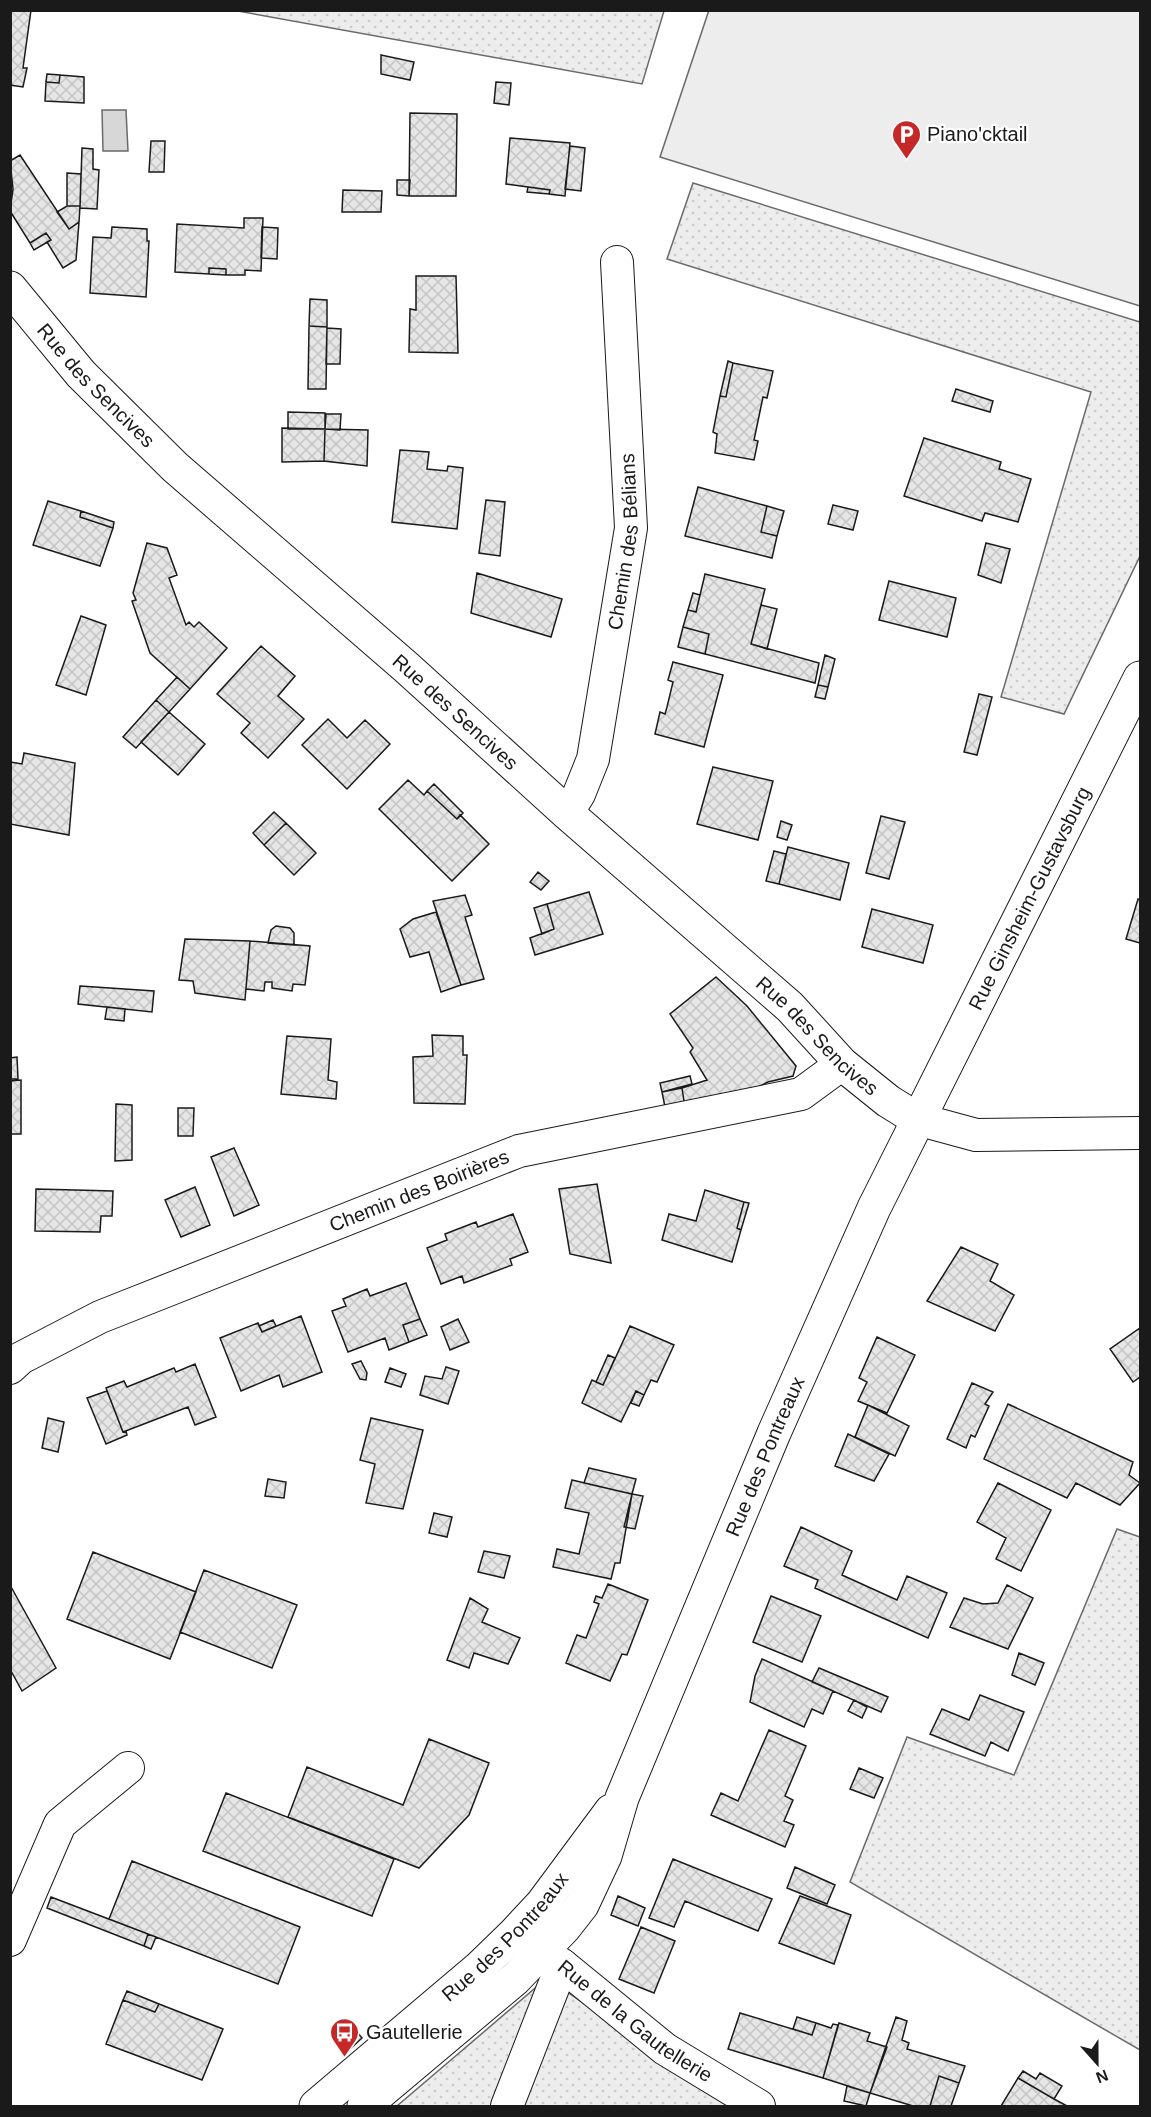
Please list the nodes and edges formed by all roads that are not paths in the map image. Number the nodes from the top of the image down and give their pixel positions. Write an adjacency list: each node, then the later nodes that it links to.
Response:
1 (616, 261): 4 (street, Chemin des Bélians)
2 (10, 288): 4 (street, Rue des Sencives)
3 (1140, 678): 6 (street, Rue Ginsheim-Gustavsburg)
4 (567, 813): 5 (street, Rue des Sencives)
5 (842, 1064): 6 (street, Rue des Sencives); 8 (street, Chemin des Boirières)
6 (917, 1119): 7 (street); 10 (street, Rue des Pontreaux)
7 (1140, 1133)
8 (10, 1368)
9 (128, 1768): 12 (street)
10 (622, 1798): 11 (street, Rue des Pontreaux); 13 (street, Rue des Pontreaux)
11 (515, 1933): 13 (street, Rue de la Gautellerie); 14 (street, Rue des Pontreaux)
12 (10, 1940)
13 (552, 1958): 15 (street, Rue des Pontreaux); 16 (street); 17 (street, Rue de la Gautellerie)
14 (316, 2106)
15 (364, 2106)
16 (507, 2106)
17 (759, 2106)

